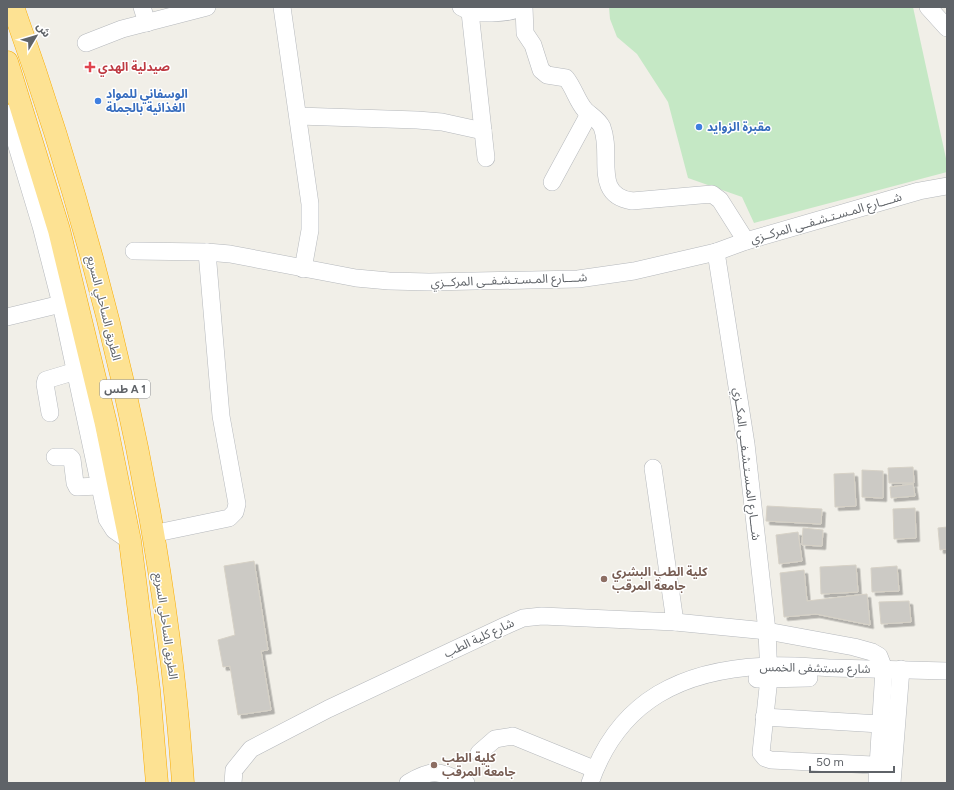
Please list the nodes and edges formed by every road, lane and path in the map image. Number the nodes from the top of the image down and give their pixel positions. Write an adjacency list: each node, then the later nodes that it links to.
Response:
1 (13, 7): 30 (highway, الطريق الساحلي السريع / طس A 1)
2 (207, 7): 7 (street)
3 (282, 7): 13 (street)
4 (523, 7): 6 (street); 12 (street)
5 (928, 7): 8 (street)
6 (466, 10): 14 (street)
7 (144, 15): 9 (street)
8 (947, 28)
9 (86, 43)
10 (7, 62): 31 (highway, الطريق الساحلي السريع / طس A 1)
11 (7, 114): 23 (street)
12 (589, 114): 16 (street); 18 (street)
13 (298, 116): 14 (street); 22 (street)
14 (483, 131): 15 (street)
15 (486, 158)
16 (552, 182)
17 (947, 186): 18 (street, شــــارع المـسـتـشـفــى المركــزي)
18 (746, 241): 21 (street, شــــارع المـسـتـشـفــى المركــزي)
19 (134, 251): 20 (street, شــــارع المـسـتـشـفــى المركــزي)
20 (207, 252): 22 (street, شــــارع المـسـتـشـفــى المركــزي); 30 (street)
21 (716, 252): 22 (street, شــــارع المـسـتـشـفــى المركــزي); 33 (street, شــــارع المـسـتـشـفــى المكــزي)
22 (303, 269)
23 (61, 304): 24 (street); 25 (street)
24 (7, 317)
25 (76, 371): 26 (street); 29 (street)
26 (50, 413)
27 (55, 457): 29 (street)
28 (653, 468): 32 (street)
29 (99, 486): 31 (street)
30 (152, 534): 45 (highway, الطريق الساحلي السريع / طس A 1)
31 (130, 541): 44 (highway, الطريق الساحلي السريع / طس A 1)
32 (675, 622): 33 (street, شارع كلية الطب); 46 (street, شارع كلية الطب)
33 (768, 631): 35 (street, شــــارع المـسـتـشـفــى المكــزي); 36 (street, شارع كلية الطب)
34 (947, 671): 37 (street, شارع مستشفى الخمس)
35 (768, 672): 36 (street, شارع مستشفى الخمس); 39 (street, شــــارع المـسـتـشـفــى المكــزي); 43 (street, شارع مستشفى الخمس)
36 (883, 674): 37 (street, شارع مستشفى الخمس); 40 (street)
37 (901, 675): 38 (street, شارع مستشفى الخمس); 42 (street)
38 (947, 682)
39 (764, 717): 40 (street); 42 (street, شــــارع المـسـتـشـفــى المكــزي)
40 (880, 724): 42 (street)
41 (479, 753): 43 (street)
42 (887, 772): 49 (street)
43 (594, 778)
44 (157, 783)
45 (183, 783)
46 (233, 783)
47 (408, 783): 48 (street)
48 (466, 783)
49 (877, 783)

